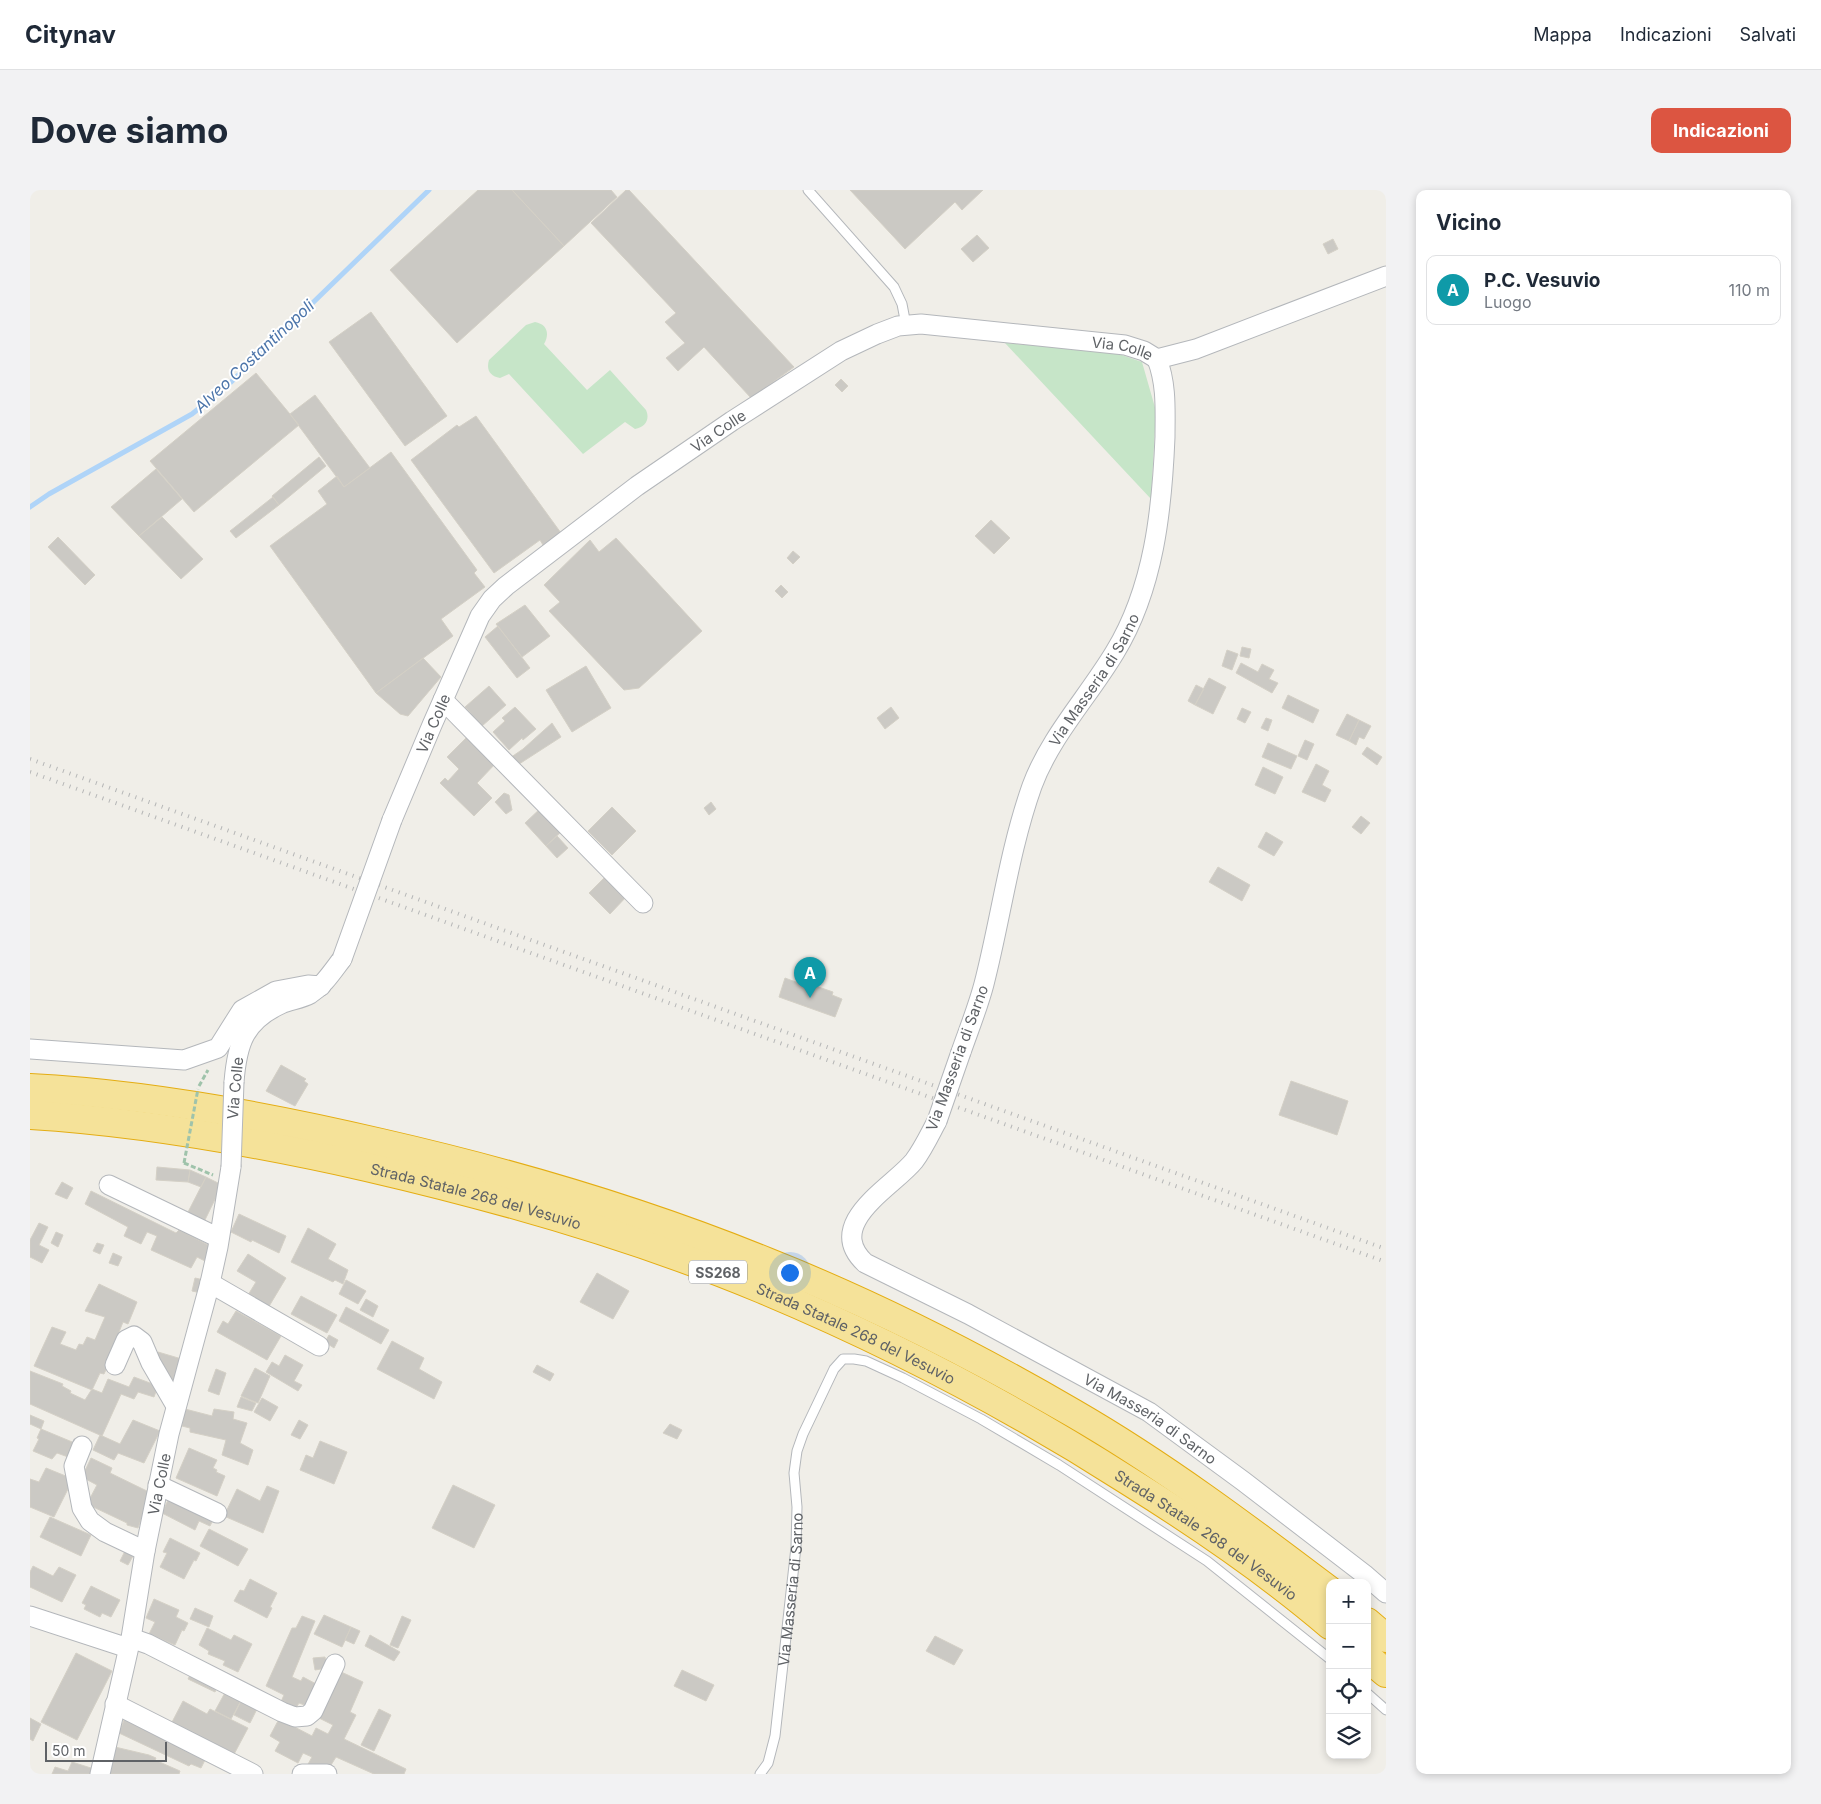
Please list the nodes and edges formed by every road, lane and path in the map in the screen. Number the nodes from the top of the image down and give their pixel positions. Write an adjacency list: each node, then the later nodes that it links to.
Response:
1 (808, 190): 3 (lane)
2 (1386, 276): 4 (street, Via Colle)
3 (906, 325): 4 (street, Via Colle); 5 (street, Via Colle)
4 (1157, 359): 24 (street, Via Masseria di Sarno, bridge)
5 (443, 700): 6 (street); 7 (street, Via Colle, bridge)
6 (643, 903)
7 (322, 986): 8 (street); 12 (street, Via Colle, bridge)
8 (30, 1049)
9 (30, 1088): 23 (highway, Strada Statale 268 del Vesuvio / SS268)
10 (198, 1089): 12 (path, bridge)
11 (30, 1115): 26 (highway, Strada Statale 268 del Vesuvio / SS268)
12 (230, 1174): 14 (street, Via Colle)
13 (108, 1185): 14 (street)
14 (219, 1238): 15 (street, Via Colle)
15 (210, 1283): 16 (street); 18 (street, Via Colle)
16 (319, 1346)
17 (115, 1364): 18 (street)
18 (176, 1406): 20 (street, Via Colle)
19 (82, 1446): 22 (street)
20 (158, 1485): 21 (street); 22 (street, Via Colle)
21 (217, 1513)
22 (145, 1551): 29 (street, Via Colle)
23 (1326, 1588)
24 (1386, 1593)
25 (30, 1616): 29 (street)
26 (1329, 1624)
27 (1369, 1624): 28 (highway)
28 (1386, 1638)
29 (130, 1643): 32 (street); 35 (street, Via Colle)
30 (1326, 1656): 41 (lane, Via Masseria di Sarno)
31 (1371, 1660): 33 (highway)
32 (335, 1664)
33 (1386, 1673)
34 (1371, 1697): 36 (lane)
35 (115, 1704): 37 (street, Via Colle); 38 (street)
36 (1386, 1710)
37 (100, 1774)
38 (253, 1774)
39 (302, 1774): 40 (street)
40 (327, 1774)
41 (760, 1774)

